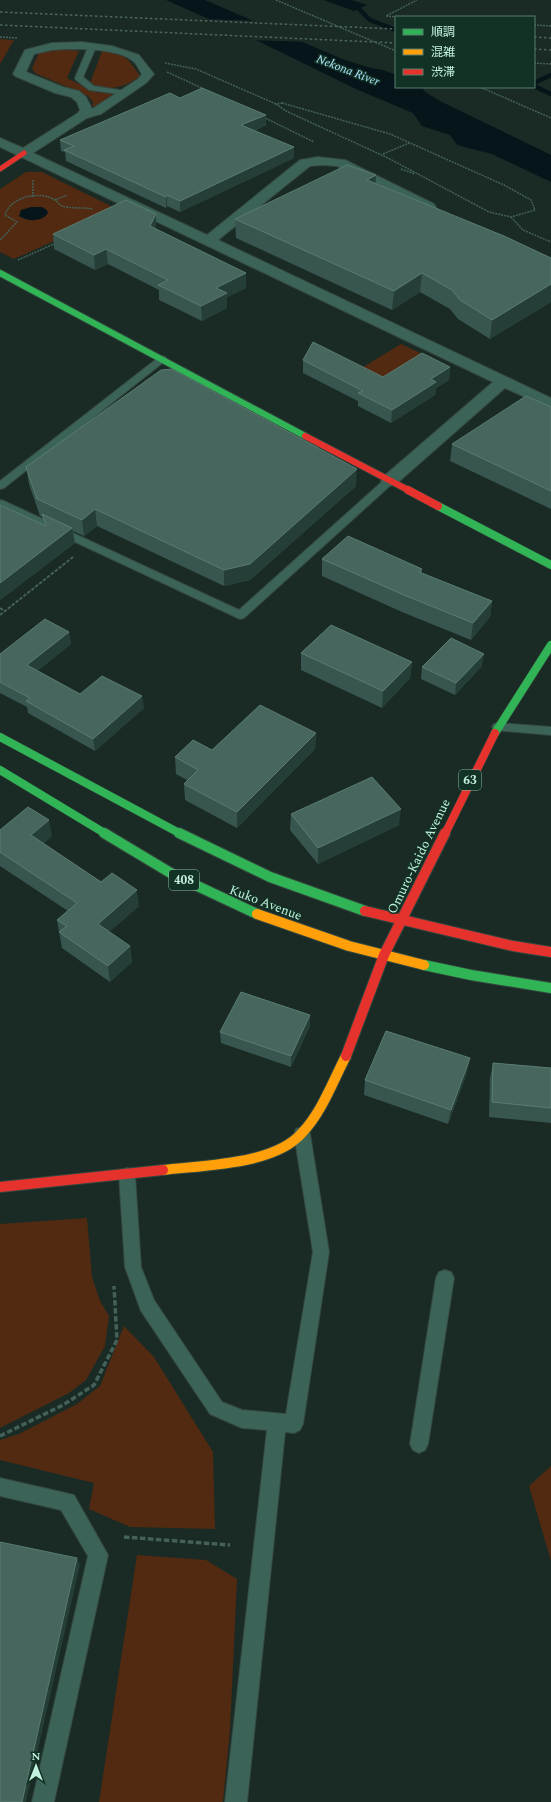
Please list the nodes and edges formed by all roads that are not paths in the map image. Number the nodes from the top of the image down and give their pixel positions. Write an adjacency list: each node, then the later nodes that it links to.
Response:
1 (92, 47): 2 (lane); 2 (street); 3 (street)
2 (123, 93): 3 (street)
3 (83, 115): 5 (street)
4 (0, 142): 5 (street)
5 (24, 153): 6 (main road); 8 (street)
6 (0, 169)
7 (439, 212): 8 (street)
8 (209, 240): 11 (street)
9 (0, 273): 10 (main road)
10 (162, 360): 13 (main road); 14 (lane)
11 (503, 382): 12 (street); 13 (street)
12 (551, 404)
13 (389, 480): 15 (lane); 16 (main road)
14 (0, 486)
15 (0, 503)
16 (551, 565)
17 (551, 645): 18 (main road, Omuro-Kaido Avenue / 63)
18 (498, 727): 19 (lane); 22 (main road, Omuro-Kaido Avenue / 63)
19 (551, 731)
20 (0, 737): 22 (main road, Kuko Avenue)
21 (0, 770): 24 (main road, Kuko Avenue / 408)
22 (401, 922): 23 (main road, Kuko Avenue); 24 (main road, Omuro-Kaido Avenue / 63)
23 (551, 952)
24 (384, 955): 25 (main road, Kuko Avenue / 408); 26 (main road, Omuro-Kaido Avenue)
25 (551, 988)
26 (302, 1134): 27 (main road); 30 (lane)
27 (127, 1175): 28 (main road); 30 (lane)
28 (0, 1187)
29 (446, 1278): 31 (lane)
30 (276, 1422): 34 (lane)
31 (419, 1444)
32 (0, 1487): 33 (lane)
33 (43, 1802)
34 (236, 1802)

